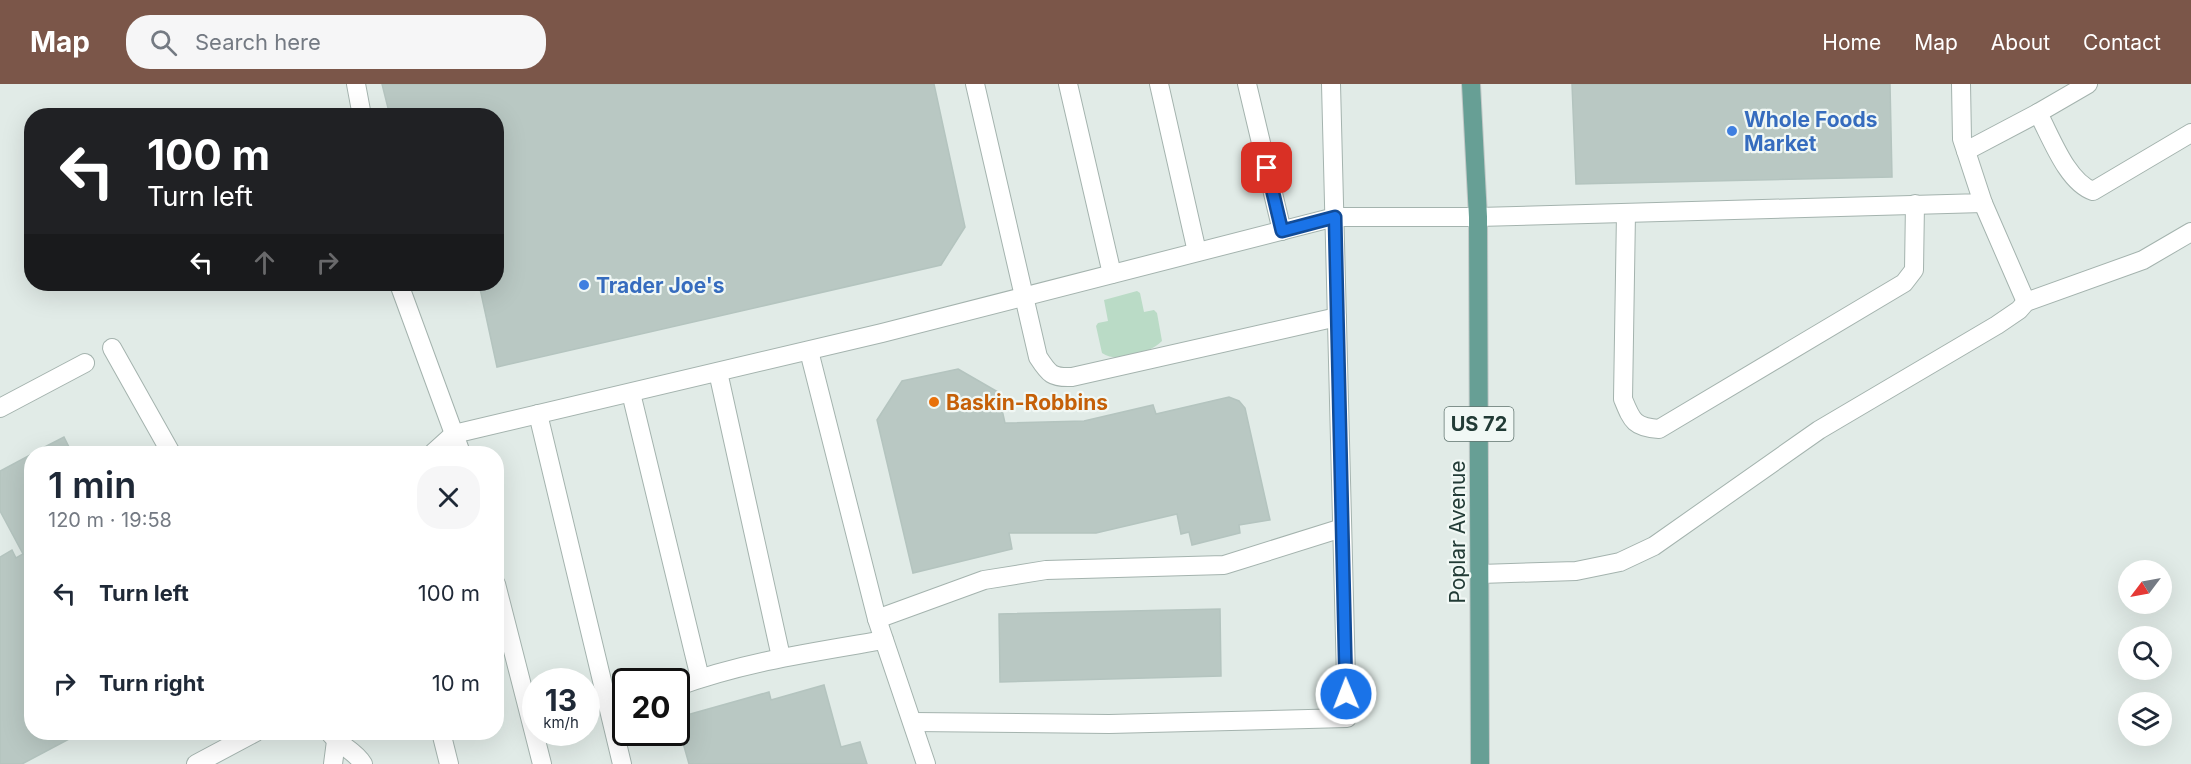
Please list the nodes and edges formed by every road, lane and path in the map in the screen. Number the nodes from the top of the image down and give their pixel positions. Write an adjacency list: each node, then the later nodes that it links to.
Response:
1 (356, 84): 10 (street)
2 (975, 84): 24 (street)
3 (1068, 84): 22 (street)
4 (1159, 84): 21 (street)
5 (1247, 84): 19 (street)
6 (1331, 84): 17 (street)
7 (1471, 84): 18 (main road, Poplar Avenue / US 72)
8 (1961, 84): 13 (street)
9 (2088, 84): 11 (street)
10 (360, 108)
11 (2038, 113): 12 (street); 13 (street)
12 (2191, 133)
13 (1966, 151): 14 (street)
14 (1983, 203): 15 (street); 25 (street)
15 (1914, 204): 16 (street); 16 (street)
16 (1626, 213): 18 (street)
17 (1335, 217): 18 (street); 19 (street); 26 (street)
18 (1478, 217): 39 (main road, Poplar Avenue / US 72)
19 (1282, 231): 21 (street)
20 (2191, 232): 25 (street)
21 (1197, 252): 22 (street)
22 (1112, 274): 24 (street)
23 (402, 291): 34 (street)
24 (1024, 297): 26 (street); 28 (street)
25 (2026, 302): 39 (street)
26 (1337, 317): 38 (street)
27 (112, 348): 35 (street)
28 (809, 351): 30 (street); 41 (street)
29 (85, 363): 32 (street)
30 (718, 372): 31 (street); 43 (street)
31 (631, 393): 33 (street); 44 (street)
32 (0, 408)
33 (538, 414): 34 (street); 46 (street)
34 (454, 434): 36 (street); 37 (street)
35 (167, 446)
36 (441, 446)
37 (458, 446)
38 (1342, 528): 41 (street); 47 (street)
39 (1480, 574): 60 (main road, Poplar Avenue / US 72)
40 (504, 615): 57 (street)
41 (877, 619): 42 (street)
42 (884, 640): 43 (street); 47 (street)
43 (781, 657): 44 (street)
44 (700, 678): 45 (street)
45 (690, 682)
46 (612, 688)
47 (913, 722): 59 (street)
48 (241, 740): 53 (street)
49 (332, 740): 54 (street)
50 (336, 740): 55 (street)
51 (443, 740): 56 (street)
52 (621, 746): 58 (street)
53 (196, 764)
54 (333, 764)
55 (363, 764)
56 (449, 764)
57 (542, 764)
58 (622, 764)
59 (926, 764)
60 (1480, 764)

